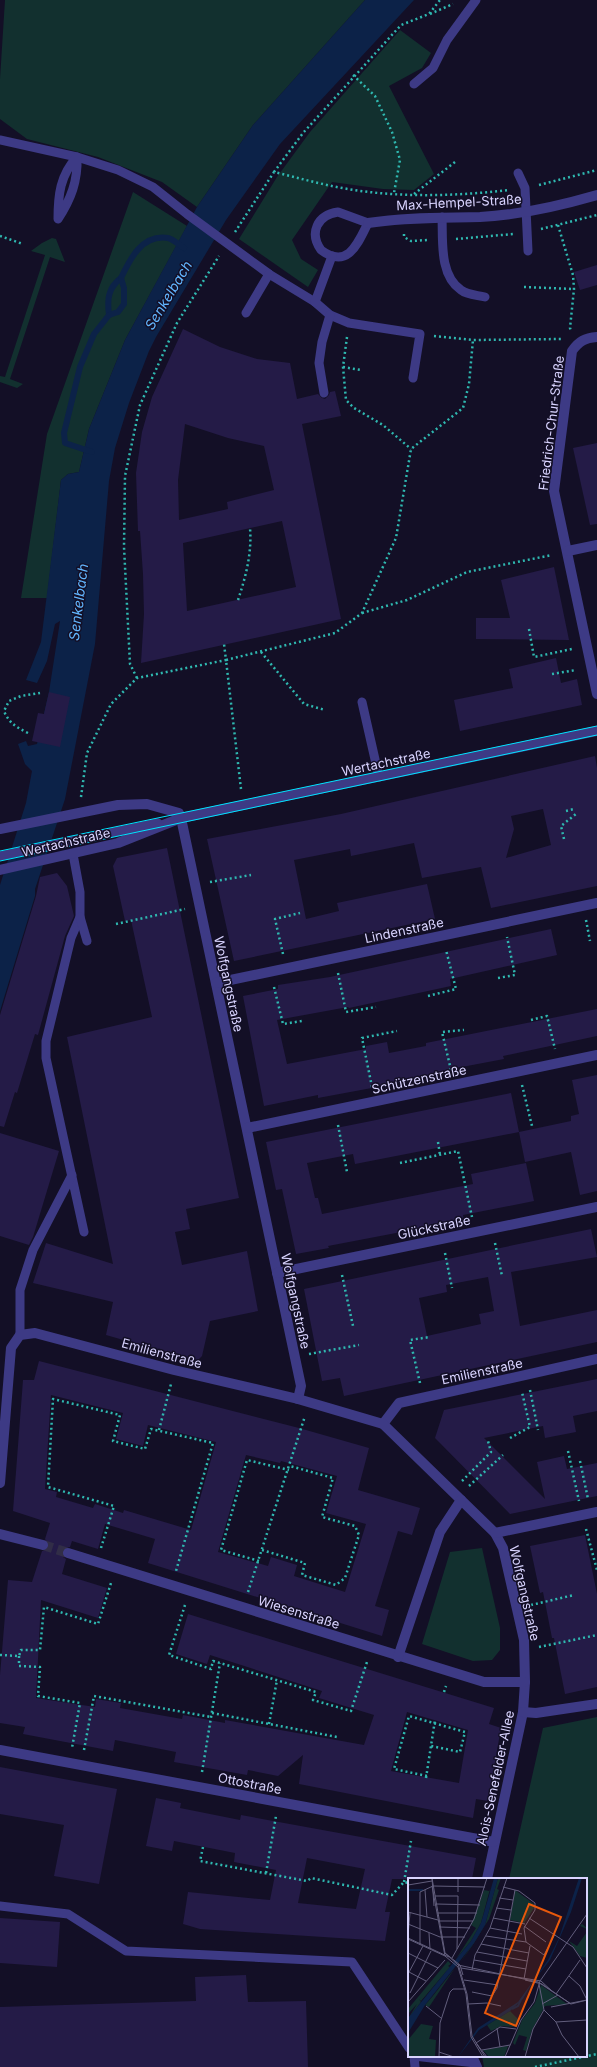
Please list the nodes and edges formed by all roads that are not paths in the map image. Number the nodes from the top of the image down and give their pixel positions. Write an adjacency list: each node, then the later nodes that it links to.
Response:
1 (476, 0): 2 (lane)
2 (414, 84)
3 (0, 140): 4 (lane)
4 (77, 157): 4 (lane); 12 (lane)
5 (518, 173): 7 (lane)
6 (597, 195): 7 (street, Max-Hempel-Straße)
7 (526, 212): 8 (street, Max-Hempel-Straße); 10 (lane)
8 (442, 217): 9 (street, Max-Hempel-Straße); 13 (lane)
9 (368, 223): 11 (lane); 11 (lane)
10 (528, 251)
11 (332, 256): 14 (lane)
12 (269, 274): 14 (lane); 15 (lane)
13 (485, 297)
14 (315, 302): 16 (lane)
15 (246, 313)
16 (330, 316): 18 (lane); 19 (lane)
17 (597, 337): 21 (street, Friedrich-Chur-Straße)
18 (413, 378)
19 (324, 393)
20 (597, 544): 21 (street)
21 (568, 551): 22 (street, Friedrich-Chur-Straße)
22 (597, 694)
23 (362, 702): 25 (lane)
24 (597, 731): 25 (street, Wertachstraße)
25 (379, 777): 26 (street, Wertachstraße)
26 (181, 818): 27 (street, Wertachstraße); 28 (street, Wertachstraße); 29 (lane); 34 (street, Wolfgangstraße)
27 (0, 829)
28 (73, 854): 30 (street, Wertachstraße); 32 (lane)
29 (5, 856)
30 (2, 870)
31 (597, 903): 34 (street, Lindenstraße)
32 (80, 918): 33 (lane); 37 (lane)
33 (87, 941)
34 (216, 983): 36 (street, Wolfgangstraße)
35 (597, 1055): 36 (street, Schützenstraße)
36 (246, 1128): 40 (street, Wolfgangstraße)
37 (72, 1175): 39 (lane); 41 (lane)
38 (597, 1206): 40 (street, Glückstraße)
39 (84, 1232)
40 (277, 1273): 43 (street, Wolfgangstraße)
41 (20, 1335): 43 (street, Emilienstraße); 45 (street)
42 (597, 1359): 44 (street, Emilienstraße)
43 (298, 1399): 44 (street, Wolfgangstraße)
44 (383, 1424): 46 (street, Wolfgangstraße)
45 (0, 1483)
46 (457, 1496): 48 (street, Wolfgangstraße); 52 (street)
47 (590, 1513): 48 (street)
48 (495, 1533): 53 (street, Wolfgangstraße)
49 (0, 1534): 50 (street)
50 (43, 1545)
51 (68, 1553): 52 (street, Wiesenstraße)
52 (398, 1656): 53 (street, Wiesenstraße)
53 (525, 1682): 55 (street, Alois-Senefelder-Allee)
54 (597, 1704): 55 (street)
55 (523, 1712): 57 (street, Alois-Senefelder-Allee)
56 (0, 1750): 57 (street, Ottostraße)
57 (494, 1842): 58 (street, Alois-Senefelder-Allee)
58 (487, 1878)
59 (0, 1906): 60 (lane)
60 (408, 2046)
61 (414, 2057): 64 (lane)
62 (424, 2057): 63 (lane)
63 (474, 2062)
64 (415, 2067)

